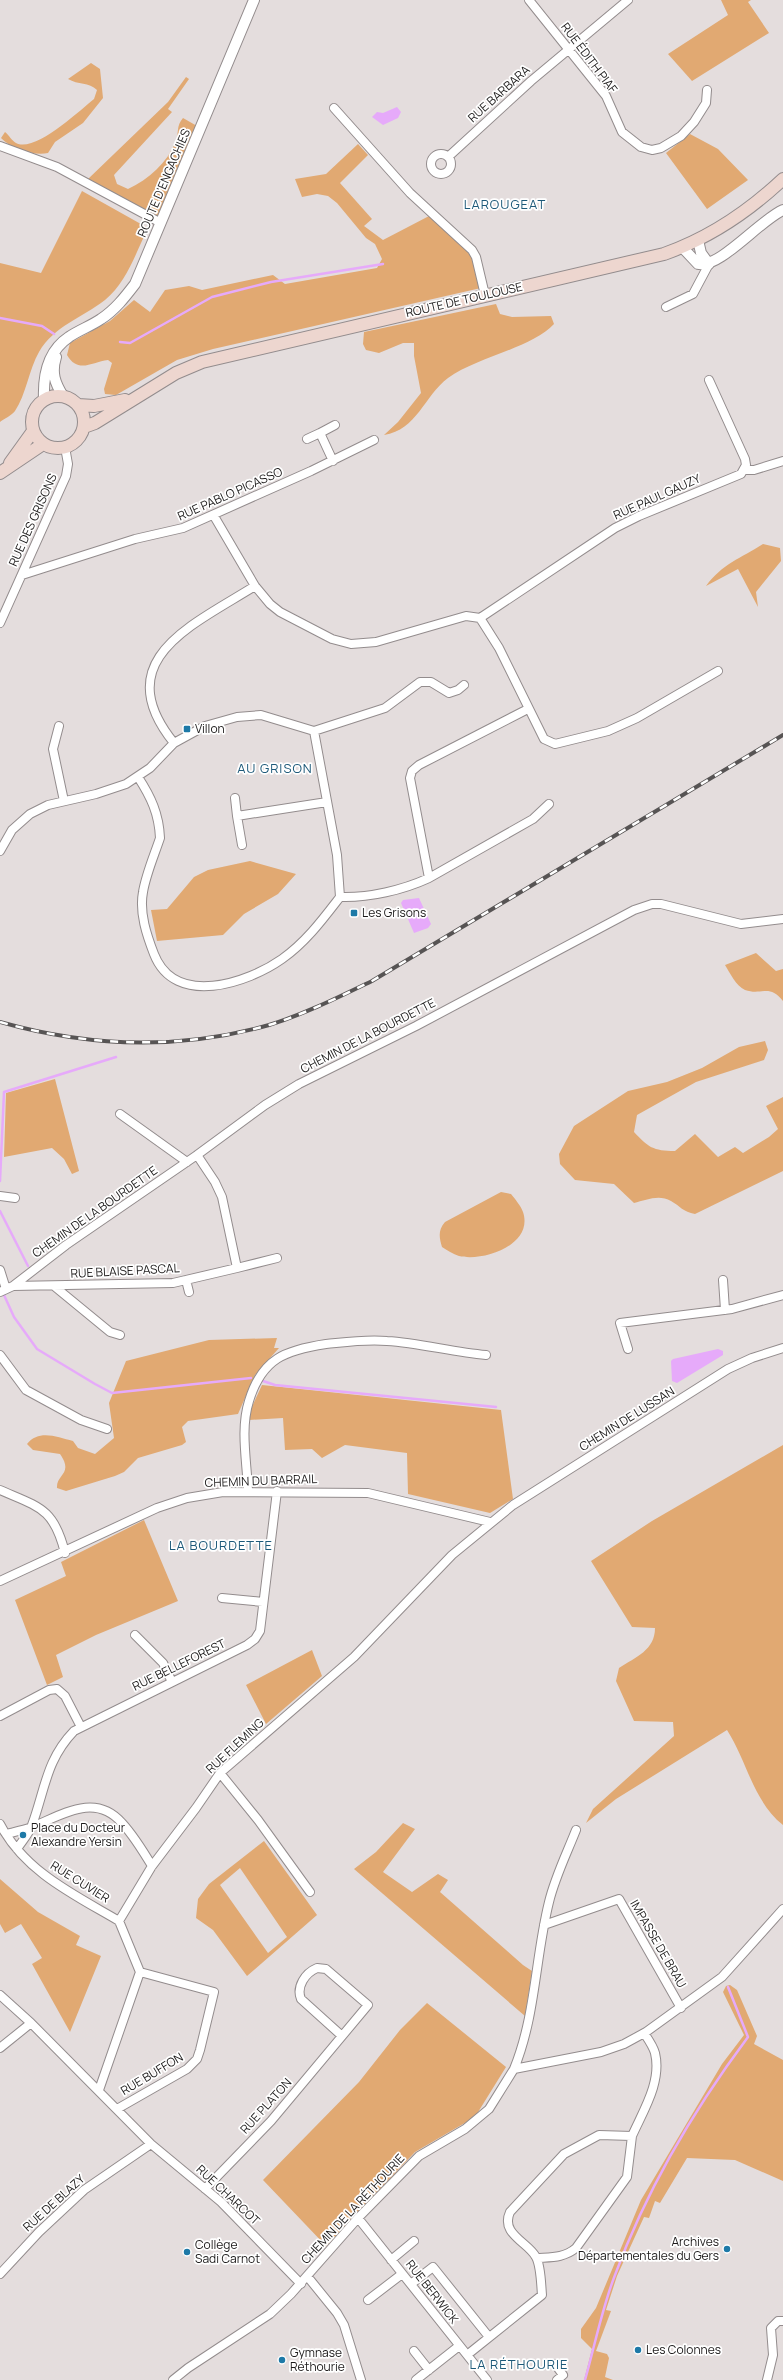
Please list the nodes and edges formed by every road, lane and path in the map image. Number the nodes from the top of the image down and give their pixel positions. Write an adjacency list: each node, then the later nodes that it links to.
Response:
1 (254, 0): 11 (street, ROUTE D'ENGACHIES)
2 (529, 0): 4 (street, RUE ÉDITH PIAF)
3 (628, 0): 4 (street, RUE BARBARA)
4 (568, 49): 5 (street, RUE ÉDITH PIAF); 8 (street, RUE BARBARA)
5 (706, 90)
6 (334, 108): 15 (street)
7 (0, 146): 11 (street)
8 (448, 157)
9 (783, 179): 12 (main road, ROUTE DE TOULOUSE)
10 (783, 210): 14 (street)
11 (161, 223): 17 (street, ROUTE D'ENGACHIES)
12 (698, 240): 13 (main road, ROUTE DE TOULOUSE); 14 (street)
13 (682, 247): 14 (street); 15 (main road, ROUTE DE TOULOUSE)
14 (709, 264): 16 (street)
15 (485, 295): 20 (main road, ROUTE DE TOULOUSE)
16 (666, 307)
17 (59, 346): 19 (street); 21 (street, ROUTE D'ENGACHIES)
18 (709, 380): 33 (street)
19 (63, 396): 21 (main road); 22 (main road)
20 (134, 397): 22 (main road, ROUTE DE TOULOUSE); 24 (main road, ROUTE DE TOULOUSE)
21 (44, 399): 25 (main road)
22 (78, 405): 24 (main road)
23 (335, 425): 26 (street)
24 (84, 427): 30 (main road)
25 (33, 431): 29 (main road); 34 (main road)
26 (320, 433): 27 (street); 31 (street)
27 (307, 439)
28 (374, 440): 31 (street, RUE PABLO PICASSO)
29 (43, 444): 30 (main road); 34 (main road)
30 (65, 447): 36 (street, RUE DES GRISONS)
31 (333, 461): 35 (street, RUE PABLO PICASSO)
32 (783, 461): 33 (street)
33 (744, 470): 38 (street, RUE PAUL GAUZY)
34 (3, 471)
35 (214, 516): 36 (street, RUE PABLO PICASSO); 37 (street)
36 (22, 575): 39 (street, RUE DES GRISONS)
37 (255, 586): 38 (street); 45 (street)
38 (480, 618): 40 (street)
39 (0, 623)
40 (718, 672)
41 (464, 685): 44 (street)
42 (524, 711): 54 (street)
43 (59, 726): 48 (street)
44 (314, 731): 45 (street); 49 (street)
45 (174, 743): 46 (street)
46 (138, 777): 48 (street); 55 (street)
47 (235, 798): 51 (street)
48 (64, 801): 53 (street)
49 (327, 802): 51 (street); 55 (street)
50 (549, 804): 54 (street)
51 (237, 816): 52 (street)
52 (242, 845)
53 (0, 851)
54 (429, 878): 55 (street)
55 (340, 897)
56 (783, 918): 58 (street, CHEMIN DE LA BOURDETTE)
57 (120, 1114): 59 (street)
58 (197, 1155): 59 (street, CHEMIN DE LA BOURDETTE); 63 (street)
59 (187, 1162): 68 (street, CHEMIN DE LA BOURDETTE)
60 (0, 1196): 61 (street)
61 (16, 1198)
62 (277, 1258): 63 (street, RUE BLAISE PASCAL)
63 (237, 1268): 65 (street, RUE BLAISE PASCAL)
64 (0, 1270): 68 (street)
65 (186, 1280): 67 (street, RUE BLAISE PASCAL); 69 (street)
66 (723, 1280): 71 (street)
67 (54, 1286): 68 (street, RUE BLAISE PASCAL); 72 (street)
68 (6, 1289)
69 (189, 1292)
70 (783, 1295): 71 (street)
71 (725, 1310): 74 (street)
72 (120, 1335)
73 (783, 1348): 81 (street, CHEMIN DE LUSSAN)
74 (628, 1349)
75 (0, 1355): 77 (street)
76 (486, 1355): 79 (street)
77 (107, 1429)
78 (0, 1490): 82 (street)
79 (248, 1491): 80 (street, CHEMIN DU BARRAIL); 82 (street, CHEMIN DU BARRAIL)
80 (277, 1491): 81 (street, CHEMIN DU BARRAIL); 85 (street, RUE BELLEFOREST)
81 (490, 1522): 90 (street, RUE FLEMING)
82 (65, 1553): 83 (street, CHEMIN DU BARRAIL)
83 (0, 1581)
84 (222, 1598): 85 (street)
85 (263, 1602): 87 (street, RUE BELLEFOREST)
86 (135, 1635): 87 (street)
87 (172, 1682): 89 (street, RUE BELLEFOREST)
88 (0, 1716): 89 (street)
89 (82, 1727): 92 (street, RUE BELLEFOREST)
90 (220, 1773): 96 (street, RUE FLEMING); 97 (street)
91 (0, 1824): 94 (street, RUE CUVIER)
92 (32, 1827): 94 (street); 95 (street); 96 (street)
93 (576, 1830): 100 (street, CHEMIN DE LA RÉTHOURIE)
94 (6, 1834): 95 (street, RUE CUVIER)
95 (17, 1849): 99 (street, RUE CUVIER)
96 (152, 1866): 99 (street, RUE FLEMING)
97 (310, 1892)
98 (783, 1909): 103 (street)
99 (119, 1921): 101 (street)
100 (544, 1926): 103 (street, IMPASSE DE BRAU); 108 (street, CHEMIN DE LA RÉTHOURIE)
101 (140, 1972): 109 (street); 110 (street, RUE BUFFON)
102 (0, 1994): 104 (street, RUE CHARCOT)
103 (681, 2008): 105 (street)
104 (31, 2023): 107 (street); 109 (street, RUE CHARCOT)
105 (644, 2034): 108 (street); 111 (street)
106 (342, 2036): 106 (street, RUE PLATON); 113 (street, RUE PLATON)
107 (0, 2048)
108 (514, 2069): 114 (street, CHEMIN DE LA RÉTHOURIE)
109 (99, 2090): 110 (street, RUE CHARCOT)
110 (117, 2108): 112 (street, RUE CHARCOT)
111 (632, 2136): 116 (street); 116 (street)
112 (152, 2144): 113 (street, RUE CHARCOT); 118 (street, RUE DE BLAZY)
113 (205, 2189): 121 (street, RUE CHARCOT)
114 (358, 2218): 117 (street, RUE BERWICK); 120 (street, CHEMIN DE LA RÉTHOURIE)
115 (414, 2241): 117 (street)
116 (537, 2258): 125 (street)
117 (391, 2260): 119 (street, RUE BERWICK)
118 (0, 2274)
119 (402, 2274): 122 (street, RUE BERWICK); 123 (street)
120 (307, 2276): 121 (street, CHEMIN DE LA RÉTHOURIE); 132 (street)
121 (301, 2284): 131 (street, CHEMIN DE LA RÉTHOURIE)
122 (411, 2284): 125 (street); 126 (street, RUE BERWICK)
123 (368, 2300)
124 (783, 2321): 136 (street)
125 (489, 2337): 128 (street)
126 (459, 2346): 128 (street, RUE BERWICK); 130 (street)
127 (414, 2351): 130 (street)
128 (467, 2355): 134 (street, RUE BERWICK)
129 (555, 2364): 135 (street)
130 (429, 2370): 133 (street)
131 (173, 2380)
132 (361, 2380)
133 (416, 2380)
134 (487, 2380)
135 (557, 2380)
136 (767, 2380)

